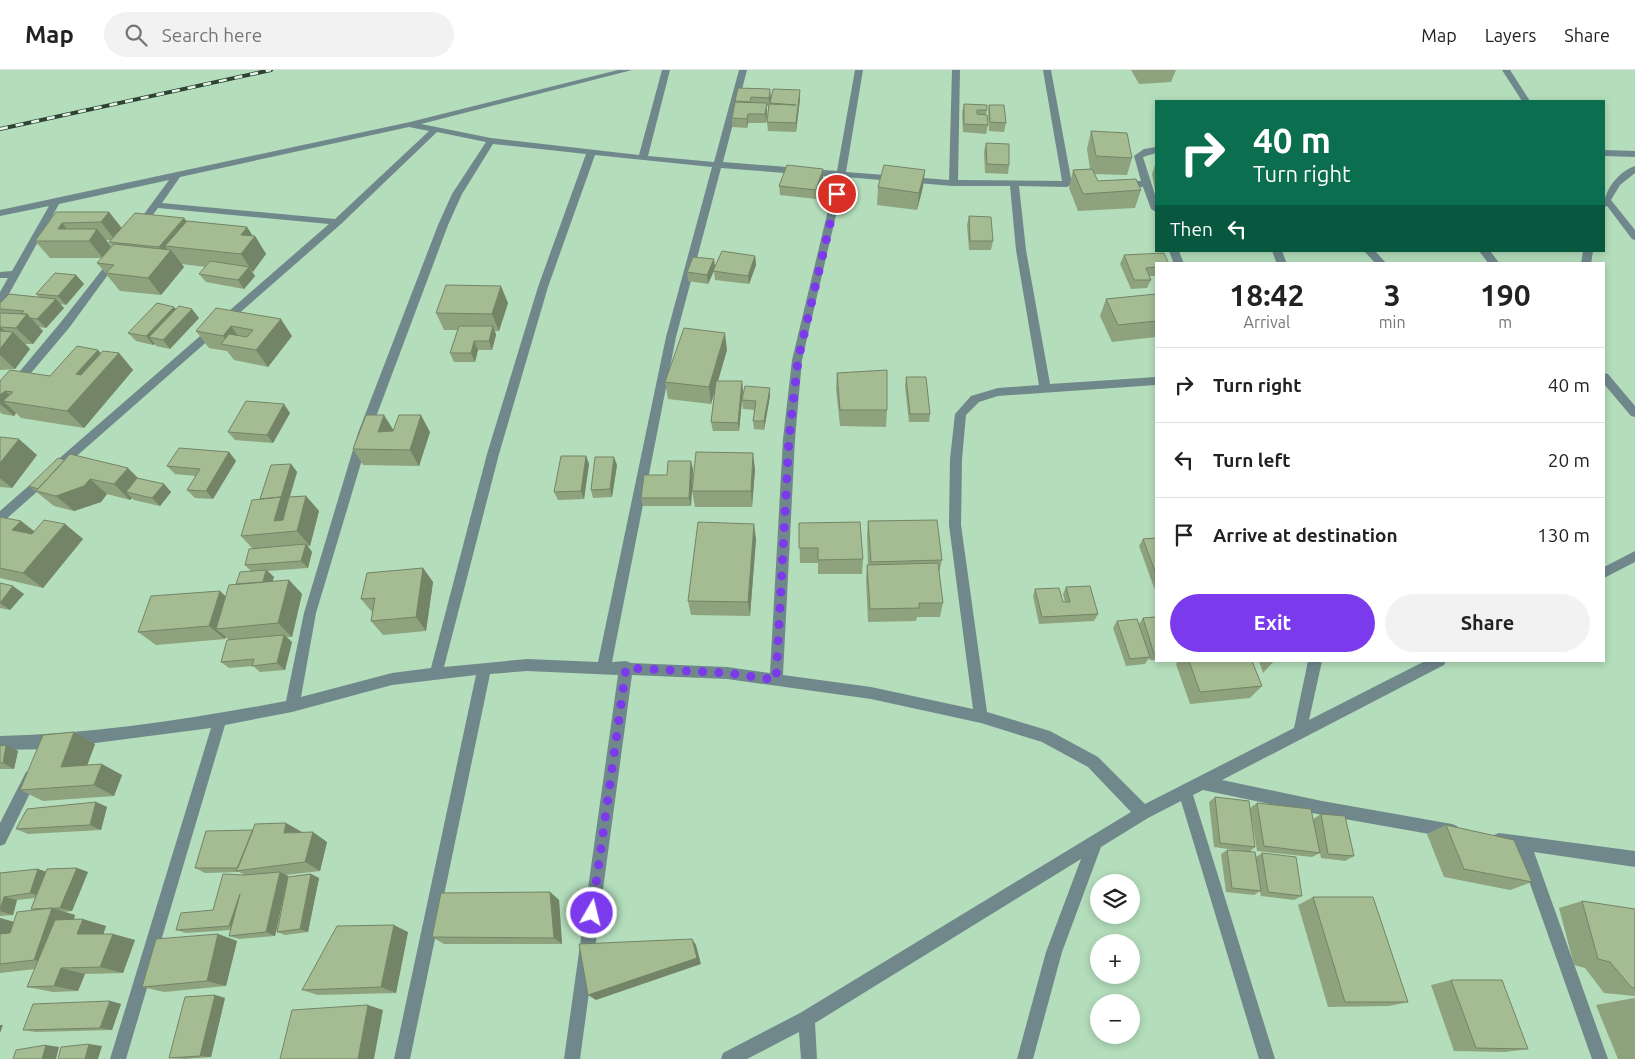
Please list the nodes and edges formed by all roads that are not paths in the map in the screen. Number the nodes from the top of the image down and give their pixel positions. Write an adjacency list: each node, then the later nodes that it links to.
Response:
1 (628, 70): 9 (street)
2 (666, 70): 16 (street)
3 (742, 70): 17 (street)
4 (859, 70): 20 (street)
5 (956, 70): 21 (street)
6 (1047, 70): 22 (street)
7 (1506, 70): 8 (street)
8 (1525, 100)
9 (409, 124): 10 (street); 19 (street)
10 (434, 131): 11 (street); 30 (street)
11 (491, 141): 13 (street); 56 (street)
12 (1155, 150): 24 (street)
13 (591, 152): 16 (street); 54 (street)
14 (1605, 153): 15 (street)
15 (1635, 154)
16 (643, 158): 17 (street)
17 (718, 165): 20 (street); 51 (street)
18 (1635, 169): 26 (street)
19 (178, 174): 27 (street); 28 (street)
20 (841, 174): 21 (street); 55 (street)
21 (953, 183): 22 (street)
22 (1014, 184): 43 (street)
23 (1114, 184): 24 (street)
24 (1146, 184): 25 (street)
25 (1154, 198)
26 (1605, 201): 32 (street)
27 (56, 202): 29 (street); 38 (street)
28 (155, 205): 30 (street); 31 (street)
29 (0, 213)
30 (338, 222): 46 (street)
31 (134, 234)
32 (1635, 237)
33 (123, 248): 44 (street)
34 (1370, 252): 36 (street)
35 (1485, 252): 37 (street)
36 (1380, 262)
37 (1493, 262)
38 (16, 274): 39 (street); 40 (street)
39 (0, 275)
40 (0, 301)
41 (1605, 378): 45 (street)
42 (1155, 381): 43 (street)
43 (1045, 389): 57 (street)
44 (0, 402)
45 (1635, 413)
46 (0, 518)
47 (1635, 556): 48 (street)
48 (1605, 572)
49 (1315, 662): 59 (street)
50 (1437, 662): 59 (street)
51 (604, 667): 52 (street); 53 (street)
52 (484, 668): 54 (street); 73 (street)
53 (626, 668): 55 (street); 74 (street)
54 (436, 673): 56 (street)
55 (776, 680): 57 (street)
56 (292, 706): 58 (street)
57 (981, 717): 64 (street)
58 (220, 720): 61 (street); 72 (street)
59 (1300, 732): 62 (street)
60 (0, 742): 61 (street)
61 (49, 742): 67 (street)
62 (1203, 783): 63 (street); 65 (street)
63 (1185, 791): 64 (street); 78 (street)
64 (1143, 813): 68 (street)
65 (1466, 834)
66 (1485, 837): 69 (street)
67 (0, 839)
68 (1096, 840): 71 (street); 77 (street)
69 (1523, 844): 70 (street); 79 (street)
70 (1635, 859)
71 (806, 1019): 75 (street); 76 (street)
72 (118, 1059)
73 (402, 1059)
74 (572, 1059)
75 (729, 1059)
76 (809, 1059)
77 (1025, 1059)
78 (1267, 1059)
79 (1600, 1059)

